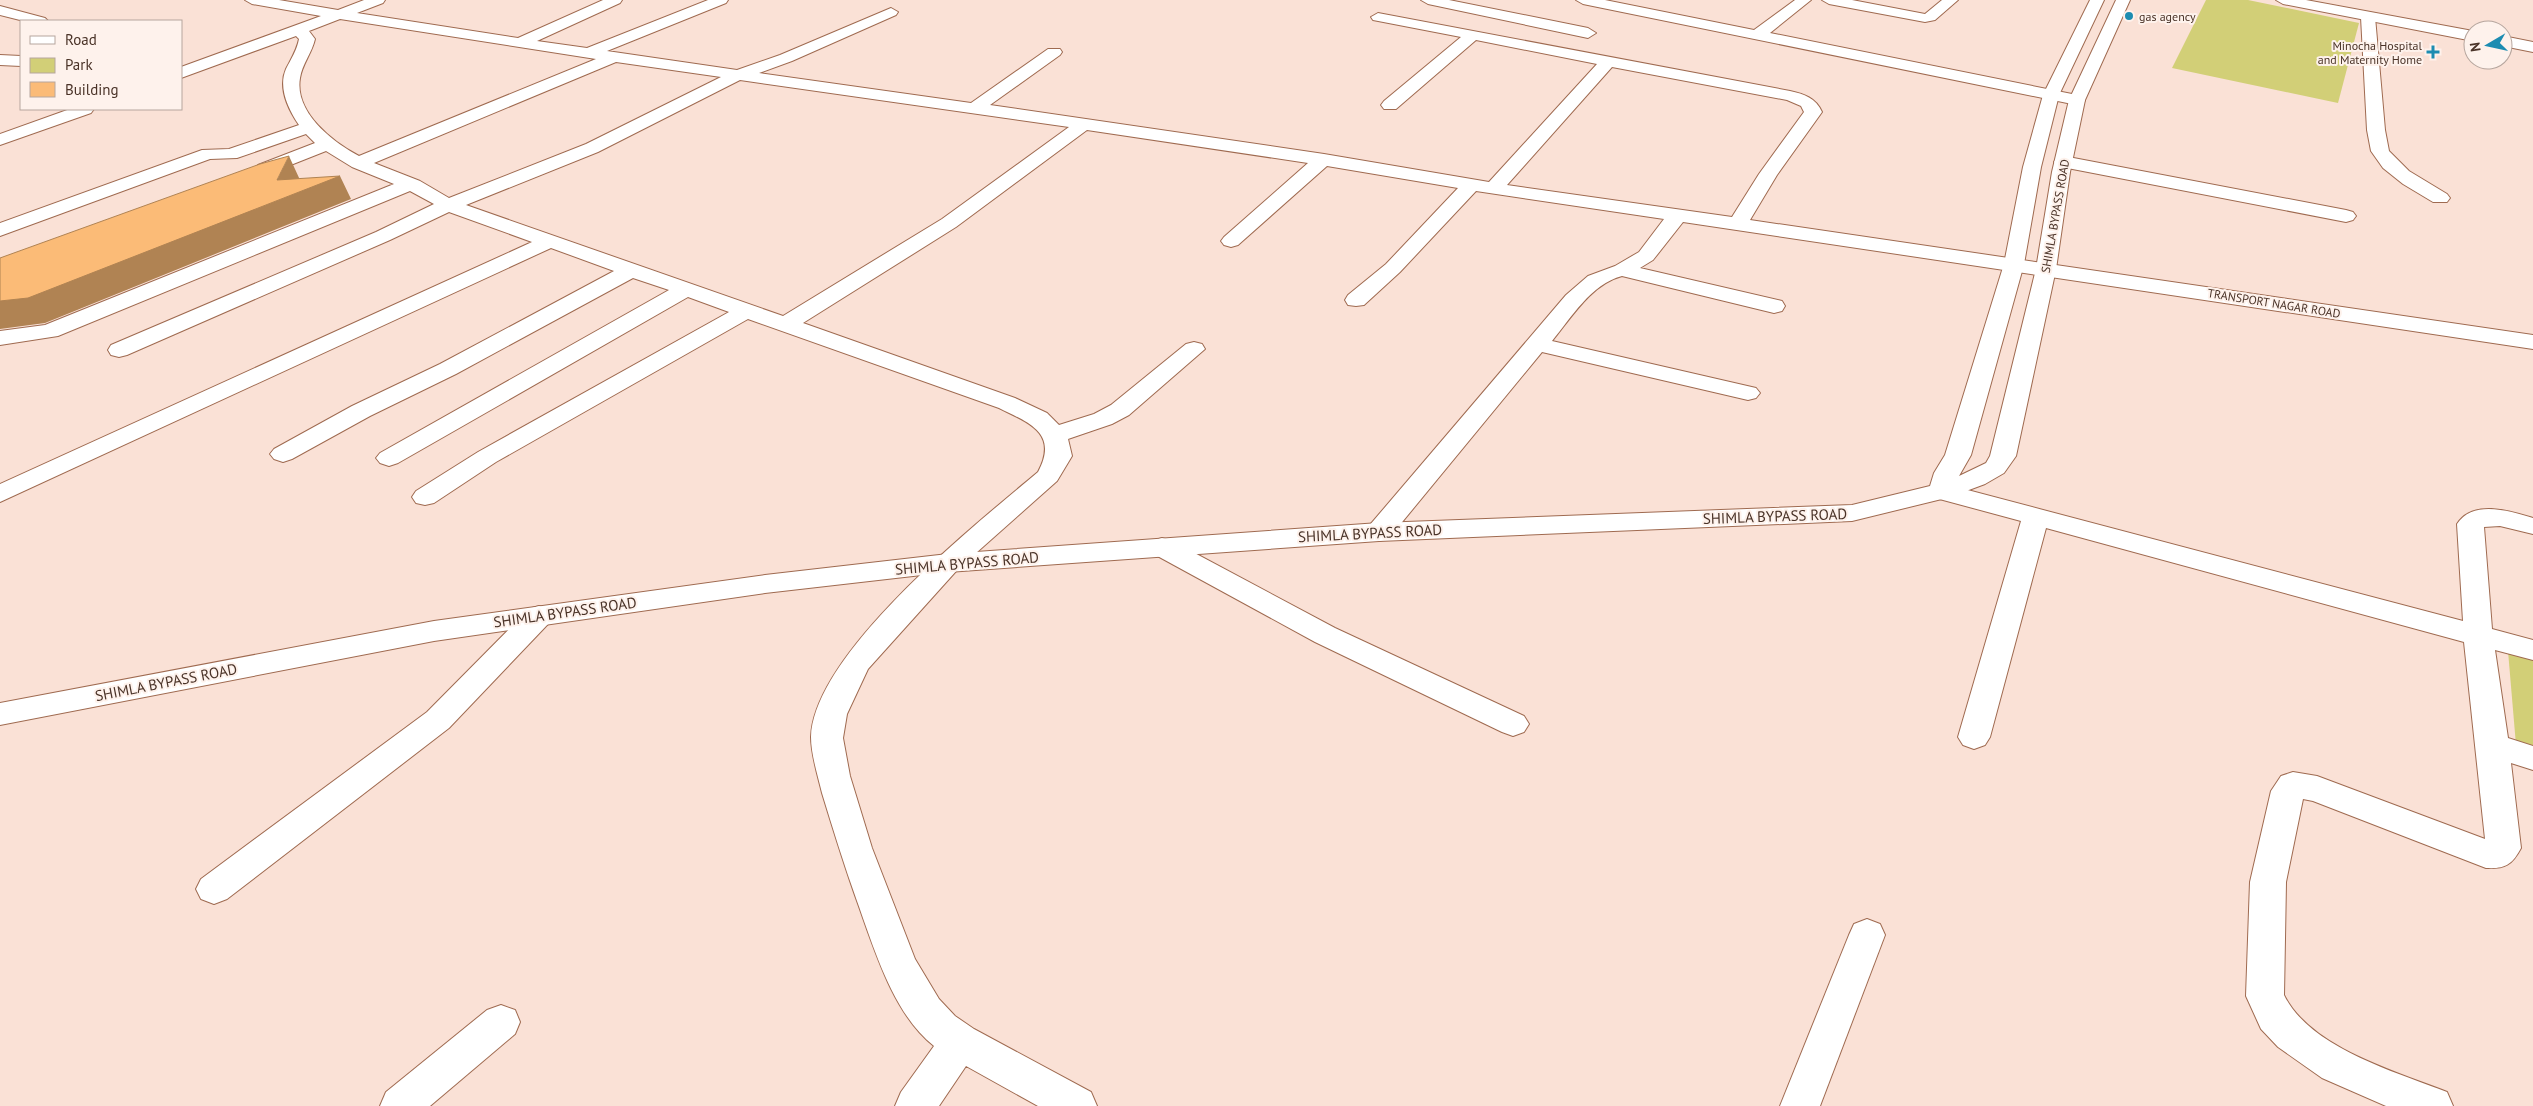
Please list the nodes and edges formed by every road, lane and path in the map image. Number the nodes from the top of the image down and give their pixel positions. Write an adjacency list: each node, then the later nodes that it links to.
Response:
1 (252, 0): 17 (main road, TRANSPORT NAGAR ROAD)
2 (378, 0): 17 (main road)
3 (615, 0): 30 (main road)
4 (721, 0): 34 (main road)
5 (1428, 0): 24 (main road)
6 (1583, 0): 19 (main road)
7 (1804, 0): 25 (main road)
8 (1829, 0): 9 (main road)
9 (1951, 0)
10 (2097, 0): 41 (main road)
11 (2123, 0): 42 (main road, SHIMLA BYPASS ROAD)
12 (2283, 0): 20 (main road)
13 (2326, 0): 22 (main road)
14 (1687, 6): 19 (main road)
15 (0, 10): 21 (main road)
16 (891, 12): 40 (main road)
17 (337, 15): 23 (main road); 30 (main road, TRANSPORT NAGAR ROAD)
18 (1378, 17): 28 (main road)
19 (1673, 17): 25 (main road)
20 (2368, 17): 26 (main road); 57 (main road)
21 (36, 20)
22 (2463, 25)
23 (299, 29): 39 (main road); 47 (main road)
24 (1588, 33)
25 (1759, 34): 41 (main road)
26 (2463, 34)
27 (2513, 34): 29 (main road)
28 (1473, 35): 38 (main road); 43 (main road)
29 (2533, 38)
30 (520, 42): 34 (main road, TRANSPORT NAGAR ROAD)
31 (2513, 43): 32 (main road)
32 (2533, 47)
33 (1054, 52): 44 (main road)
34 (587, 53): 35 (main road, TRANSPORT NAGAR ROAD)
35 (615, 57): 40 (main road, TRANSPORT NAGAR ROAD); 52 (main road)
36 (0, 60): 37 (main road)
37 (20, 60)
38 (1607, 62): 56 (main road); 61 (main road)
39 (182, 73)
40 (738, 75): 44 (main road, TRANSPORT NAGAR ROAD); 58 (main road)
41 (2051, 95): 42 (main road); 65 (main road)
42 (2077, 100): 51 (main road, SHIMLA BYPASS ROAD)
43 (1390, 105)
44 (975, 108): 46 (main road, TRANSPORT NAGAR ROAD)
45 (82, 110): 48 (main road)
46 (1085, 123): 50 (main road, TRANSPORT NAGAR ROAD); 73 (main road)
47 (309, 128): 49 (main road); 62 (main road)
48 (0, 140)
49 (328, 144): 52 (main road); 53 (main road)
50 (1324, 159): 55 (main road, TRANSPORT NAGAR ROAD); 64 (main road)
51 (2064, 162): 60 (main road); 67 (main road, SHIMLA BYPASS ROAD)
52 (358, 163): 54 (main road)
53 (256, 184)
54 (410, 184): 58 (main road); 74 (main road)
55 (1472, 185): 56 (main road, TRANSPORT NAGAR ROAD); 70 (main road)
56 (1494, 188): 59 (main road, TRANSPORT NAGAR ROAD)
57 (2440, 198)
58 (448, 204): 63 (main road); 78 (main road)
59 (1678, 214): 61 (main road, TRANSPORT NAGAR ROAD); 68 (main road)
60 (2346, 216)
61 (1738, 223): 65 (main road, TRANSPORT NAGAR ROAD)
62 (0, 230)
63 (550, 241): 66 (main road); 84 (main road)
64 (1231, 241)
65 (2014, 264): 67 (main road, TRANSPORT NAGAR ROAD); 83 (main road)
66 (633, 269): 69 (main road); 81 (main road)
67 (2046, 269): 75 (main road, TRANSPORT NAGAR ROAD); 83 (main road, SHIMLA BYPASS ROAD)
68 (1622, 270): 71 (main road); 76 (main road)
69 (687, 289): 72 (main road); 82 (main road)
70 (1356, 300)
71 (1774, 306)
72 (746, 311): 73 (main road); 85 (main road)
73 (786, 324): 80 (main road)
74 (0, 338)
75 (2533, 342)
76 (1535, 344): 79 (main road); 88 (main road)
77 (1194, 349): 80 (main road)
78 (119, 350)
79 (1748, 393)
80 (1055, 435): 90 (main road)
81 (283, 454)
82 (389, 458)
83 (1941, 491): 86 (main road); 88 (main road, SHIMLA BYPASS ROAD)
84 (0, 494)
85 (425, 497)
86 (2036, 515): 92 (main road); 96 (main road)
87 (2533, 526): 92 (main road)
88 (1379, 532): 89 (main road, SHIMLA BYPASS ROAD)
89 (1162, 548): 90 (main road, SHIMLA BYPASS ROAD); 95 (main road)
90 (948, 563): 91 (main road, SHIMLA BYPASS ROAD); 102 (main road)
91 (539, 616): 94 (main road, SHIMLA BYPASS ROAD); 99 (main road)
92 (2478, 634): 93 (main road); 97 (main road)
93 (2533, 650)
94 (0, 714)
95 (1512, 724)
96 (1974, 737)
97 (2493, 745): 98 (main road); 107 (main road)
98 (2533, 758)
99 (214, 889)
100 (1867, 935): 106 (main road)
101 (501, 1022): 103 (main road)
102 (960, 1042): 104 (main road); 105 (main road)
103 (400, 1106)
104 (915, 1106)
105 (1077, 1106)
106 (1800, 1106)
107 (2433, 1106)

